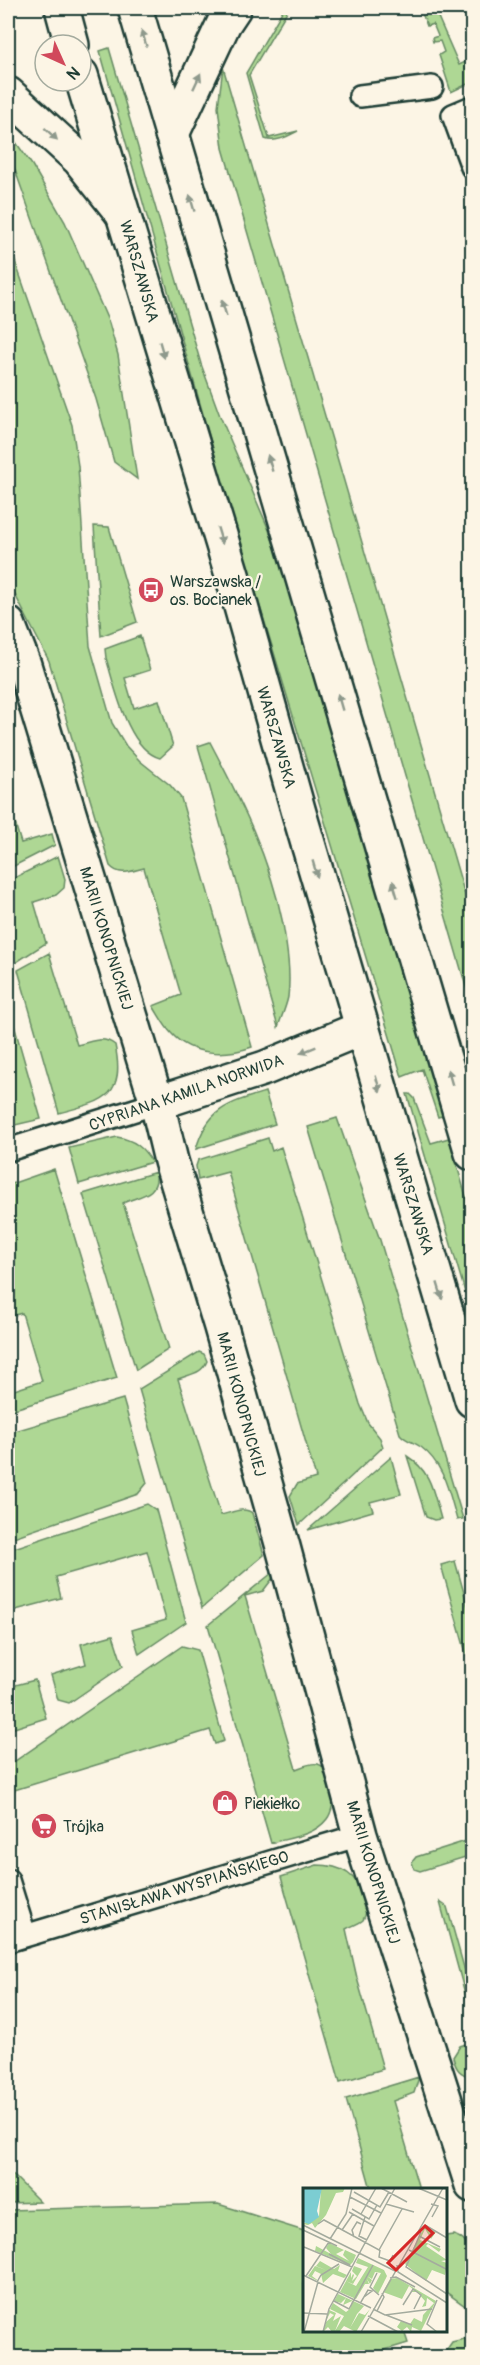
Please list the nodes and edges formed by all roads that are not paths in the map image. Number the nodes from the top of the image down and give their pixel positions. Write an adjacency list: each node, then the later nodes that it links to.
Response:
1 (62, 8): 4 (main road)
2 (135, 8): 10 (main road, one-way to 2)
3 (234, 8): 10 (main road, one-way to 3)
4 (69, 33)
5 (432, 87): 8 (lane)
6 (86, 93): 12 (main road, WARSZAWSKA)
7 (8, 94): 12 (main road, one-way to 12)
8 (360, 96)
9 (472, 107): 11 (lane)
10 (172, 134): 17 (main road, one-way to 10)
11 (472, 166)
12 (123, 213): 14 (main road, WARSZAWSKA, one-way to 14)
13 (8, 624): 15 (main road, MARII KONOPNICKIEJ)
14 (362, 1028): 15 (main road, CYPRIANA KAMILA NORWIDA, one-way to 15); 18 (main road, WARSZAWSKA, one-way to 18)
15 (156, 1103): 16 (lane, CYPRIANA KAMILA NORWIDA); 19 (main road, MARII KONOPNICKIEJ)
16 (8, 1150)
17 (472, 1154)
18 (472, 1400)
19 (360, 1835): 21 (lane, STANISŁAWA WYSPIAŃSKIEGO); 22 (main road, MARII KONOPNICKIEJ)
20 (8, 1880): 21 (lane)
21 (16, 1938)
22 (472, 2186)

